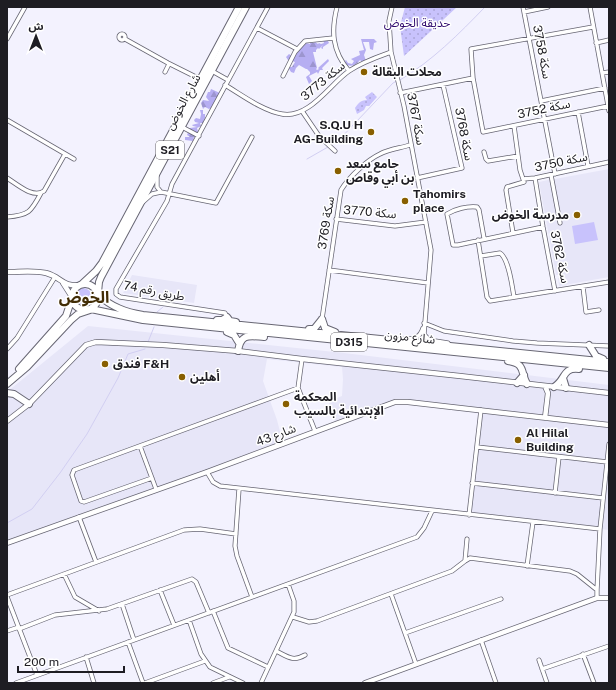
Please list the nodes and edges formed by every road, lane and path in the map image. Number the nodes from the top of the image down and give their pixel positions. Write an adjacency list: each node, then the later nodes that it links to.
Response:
1 (25, 7): 14 (street)
2 (246, 7): 22 (main road, شارع الخوض / S21)
3 (268, 7): 12 (street, طريق رقم 74)
4 (337, 7): 13 (street)
5 (392, 7): 20 (street, سكة 3767)
6 (523, 7): 10 (street, سكة 3758)
7 (548, 7): 10 (street)
8 (590, 7): 11 (street)
9 (236, 8): 29 (main road, شارع الخوض / S21)
10 (524, 12): 16 (street, سكة 3758)
11 (593, 26): 16 (street); 18 (street)
12 (256, 28): 19 (street); 30 (street, طريق رقم 74)
13 (333, 38): 19 (street); 23 (street)
14 (7, 39)
15 (125, 39): 21 (street)
16 (529, 39): 28 (street); 35 (street, سكة 3758)
17 (609, 40): 18 (street)
18 (596, 43): 26 (street)
19 (297, 49): 27 (street)
20 (391, 52): 23 (street, سكة 3773); 34 (street, سكة 3767)
21 (169, 64): 24 (street); 29 (street)
22 (212, 71): 30 (street); 43 (main road, شارع الخوض / S21)
23 (349, 71): 37 (street, سكة 3773)
24 (165, 72)
25 (609, 72): 26 (street)
26 (602, 73): 33 (street)
27 (283, 76)
28 (473, 78): 32 (street); 42 (street, سكة 3752)
29 (200, 79): 79 (main road, شارع الخوض / S21)
30 (228, 80): 31 (street, طريق رقم 74)
31 (225, 85): 37 (street, سكة 3773); 44 (street, طريق رقم 74)
32 (443, 85): 34 (street); 57 (street, سكة 3768)
33 (605, 88): 35 (street); 36 (street)
34 (400, 93): 46 (street, سكة 3767)
35 (541, 101): 40 (street, سكة 3758)
36 (608, 106): 38 (street); 39 (street, سكة 3752)
37 (302, 111): 47 (street)
38 (609, 111)
39 (578, 112): 40 (street, سكة 3752); 53 (street)
40 (544, 119): 42 (street, سكة 3752); 55 (street, سكة 3758)
41 (7, 120): 49 (street)
42 (514, 126): 50 (street, سكة 3750)
43 (182, 127): 44 (street); 54 (main road, شارع الخوض / S21)
44 (199, 136): 62 (street, طريق رقم 74)
45 (252, 137): 62 (street)
46 (410, 145): 57 (street, سكة 3767); 65 (street, سكة 3769)
47 (335, 151)
48 (484, 152): 50 (street)
49 (65, 154): 51 (street); 61 (street)
50 (518, 156): 59 (street, سكة 3750)
51 (74, 159)
52 (609, 162): 53 (street, سكة 3750)
53 (588, 166): 55 (street, سكة 3750)
54 (157, 174): 60 (street); 63 (main road, شارع الخوض / S21)
55 (553, 174): 58 (street, سكة 3750); 67 (street, سكة 3758)
56 (7, 178): 61 (street)
57 (417, 178): 66 (street, سكة 3767)
58 (536, 178): 59 (street, سكة 3750); 68 (street, سكة 3762)
59 (524, 179): 69 (street)
60 (161, 192): 62 (street); 63 (street)
61 (41, 193): 64 (street)
62 (170, 194): 87 (street, طريق رقم 74)
63 (141, 205): 82 (main road, شارع الخوض / S21)
64 (7, 217)
65 (336, 219): 66 (street, سكة 3770); 73 (street, سكة 3769)
66 (426, 222): 78 (street, سكة 3767)
67 (560, 223)
68 (543, 226): 69 (street); 81 (street, سكة 3762)
69 (513, 233): 70 (street)
70 (484, 238): 71 (street); 71 (street)
71 (478, 240): 72 (street)
72 (481, 256): 84 (street); 84 (street)
73 (329, 270): 78 (street); 88 (street, سكة 3769)
74 (7, 272): 75 (street)
75 (55, 277): 76 (street); 100 (street)
76 (61, 281): 79 (street); 83 (street)
77 (609, 282): 80 (street, سكة 3762)
78 (428, 283): 90 (street, سكة 3767)
79 (82, 284): 82 (main road); 83 (main road, S21)
80 (583, 287): 81 (street, سكة 3762); 86 (street, سكة 3762)
81 (555, 291): 84 (street)
82 (98, 294): 85 (main road, S21); 89 (main road, شارع مزون / D315)
83 (72, 297): 85 (main road); 109 (main road, S21)
84 (514, 297)
85 (90, 309): 91 (main road, شارع مزون / D315); 111 (main road)
86 (599, 310)
87 (227, 317): 89 (main road); 92 (main road)
88 (322, 319): 92 (main road); 94 (main road)
89 (200, 321): 92 (main road, شارع مزون / D315)
90 (424, 323): 95 (street); 97 (street); 101 (street)
91 (186, 325): 93 (main road, شارع مزون / D315); 96 (main road)
92 (271, 328): 94 (main road, شارع مزون / D315)
93 (297, 336): 96 (main road); 101 (main road, شارع مزون / D315)
94 (358, 337): 95 (main road, شارع مزون / D315)
95 (384, 339): 101 (main road, شارع مزون / D315)
96 (239, 343): 102 (main road)
97 (589, 345): 98 (street); 103 (main road)
98 (597, 346): 99 (street); 103 (main road)
99 (609, 346)
100 (7, 349)
101 (465, 350): 105 (main road, شارع مزون / D315); 106 (main road, شارع مزون / D315); 107 (main road)
102 (238, 351): 104 (street); 120 (street)
103 (596, 355): 105 (main road)
104 (302, 359): 110 (street); 115 (street)
105 (609, 361)
106 (609, 369): 108 (main road)
107 (524, 375): 110 (main road); 112 (main road)
108 (563, 378): 114 (main road); 116 (main road)
109 (7, 380)
110 (517, 383): 112 (street)
111 (7, 384)
112 (527, 384): 113 (street)
113 (545, 386): 114 (street); 118 (street)
114 (554, 387): 116 (street); 118 (street)
115 (298, 388): 125 (street); 127 (street)
116 (566, 388): 119 (street)
117 (7, 393): 120 (main road)
118 (548, 393): 122 (street)
119 (609, 393)
120 (29, 404): 123 (street)
121 (481, 410): 122 (street, شارع 43); 125 (street, شارع 43); 128 (street)
122 (545, 418): 124 (street, شارع 43)
123 (7, 421)
124 (609, 425)
125 (316, 431): 131 (street, شارع 43)
126 (609, 444): 130 (street)
127 (140, 446): 132 (street); 132 (street)
128 (477, 447): 129 (street); 133 (street)
129 (559, 457): 130 (street); 136 (street)
130 (607, 462): 137 (street)
131 (207, 472): 134 (street, شارع 43); 135 (street)
132 (152, 478): 134 (street)
133 (472, 484): 136 (street); 139 (street)
134 (156, 489): 140 (street, شارع 43)
135 (239, 489): 138 (street); 143 (street)
136 (555, 493): 137 (street)
137 (603, 498): 142 (street)
138 (432, 511): 139 (street); 150 (street)
139 (469, 515): 141 (street)
140 (79, 517): 145 (street, شارع 43); 147 (street)
141 (533, 522): 142 (street); 148 (street)
142 (600, 529): 152 (street)
143 (236, 534): 147 (street); 155 (street)
144 (467, 538): 146 (street)
145 (7, 543)
146 (465, 561): 148 (street); 153 (street)
147 (96, 562): 149 (street)
148 (527, 566): 152 (street)
149 (64, 574): 154 (street); 160 (street)
150 (288, 584): 155 (street); 163 (street)
151 (160, 590): 159 (street); 162 (street); 165 (street)
152 (596, 590): 156 (street)
153 (392, 594): 163 (street); 168 (street)
154 (7, 596): 166 (street)
155 (252, 597): 161 (street)
156 (597, 598): 157 (street); 170 (street)
157 (609, 598)
158 (501, 599): 168 (street)
159 (122, 604): 160 (street); 169 (street)
160 (99, 611): 166 (street)
161 (214, 611): 162 (street); 180 (street)
162 (209, 613): 164 (street)
163 (293, 617): 173 (street)
164 (189, 620): 165 (street); 178 (street)
165 (174, 625): 169 (street)
166 (19, 628): 167 (street); 182 (street)
167 (7, 631)
168 (405, 633): 179 (street)
169 (134, 640): 171 (street)
170 (481, 640): 179 (street); 192 (street)
171 (128, 642): 176 (street); 187 (street)
172 (609, 646): 174 (street)
173 (276, 651): 175 (street); 180 (street)
174 (583, 654): 181 (street); 194 (street)
175 (306, 655)
176 (86, 657): 182 (street); 186 (street)
177 (539, 660): 181 (street)
178 (205, 661): 183 (street); 187 (street)
179 (416, 664): 191 (street)
180 (268, 667): 190 (street)
181 (542, 669): 193 (street)
182 (37, 675): 184 (street)
183 (230, 677): 188 (street); 189 (street)
184 (25, 682): 185 (street)
185 (16, 683)
186 (94, 683)
187 (144, 683)
188 (213, 683)
189 (243, 683)
190 (261, 683)
191 (365, 683)
192 (496, 683)
193 (547, 683)
194 (594, 683)

